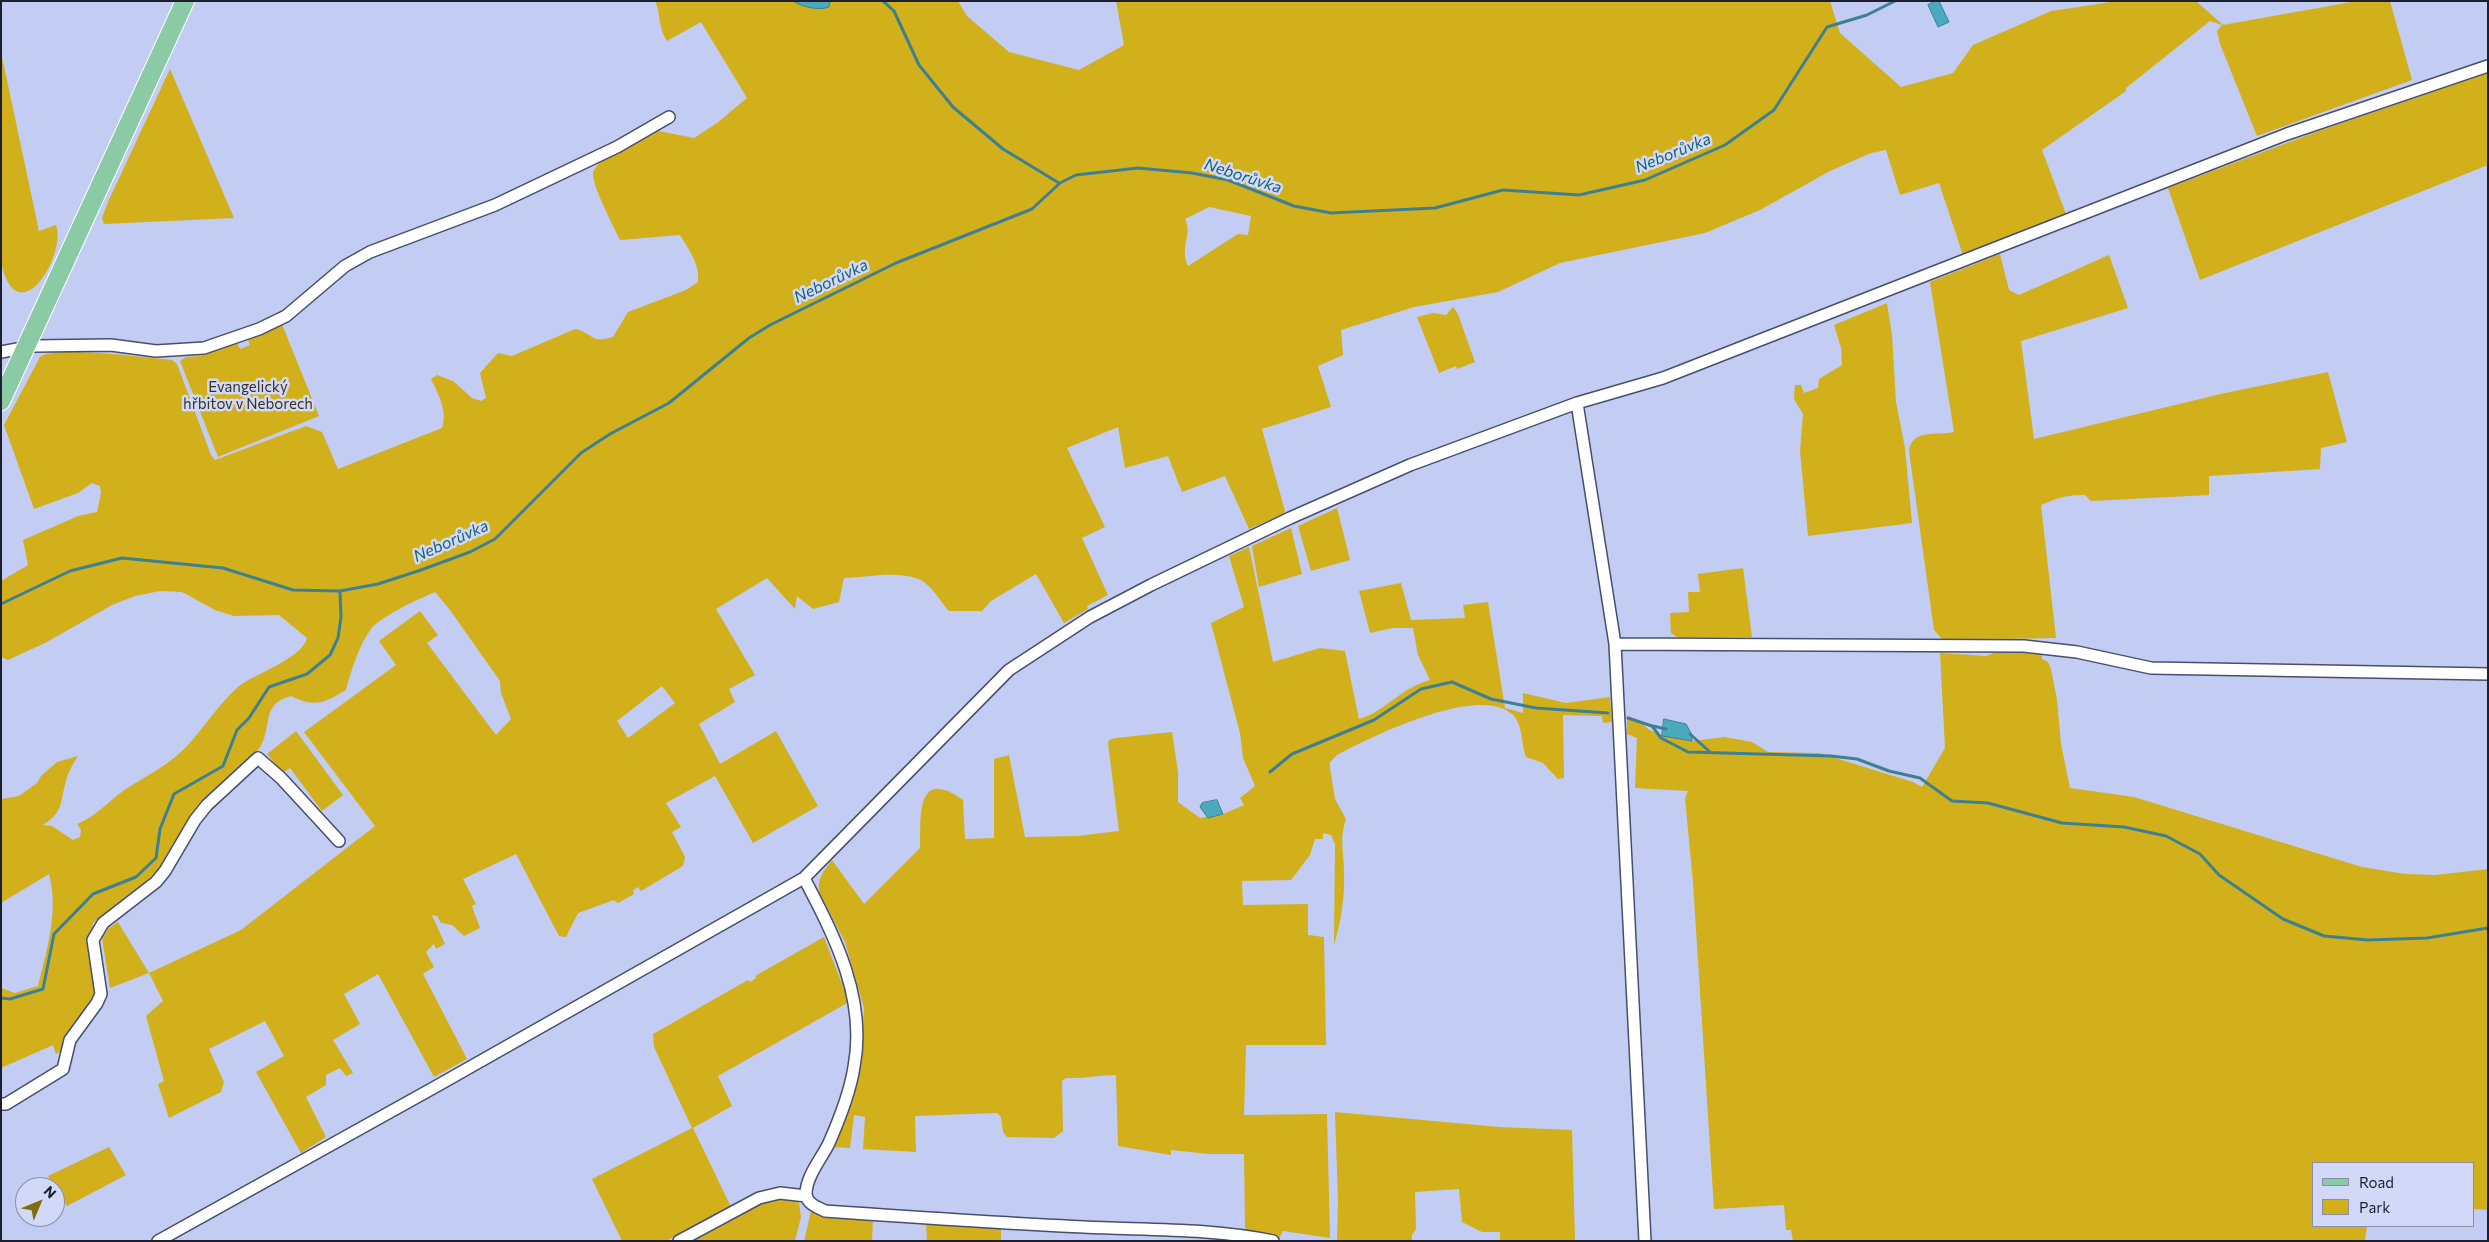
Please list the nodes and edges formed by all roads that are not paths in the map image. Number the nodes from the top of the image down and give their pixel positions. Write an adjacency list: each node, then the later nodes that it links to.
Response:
1 (185, 1): 4 (main road)
2 (2488, 66): 7 (street)
3 (669, 117): 4 (street)
4 (26, 347): 5 (street); 6 (main road)
5 (1, 352)
6 (1, 401)
7 (1577, 403): 8 (street); 11 (street)
8 (1615, 644): 9 (street); 17 (street)
9 (2488, 674)
10 (339, 841): 12 (street)
11 (804, 878): 13 (street); 14 (street)
12 (1, 1104)
13 (806, 1196): 15 (street); 16 (street)
14 (158, 1241)
15 (678, 1241)
16 (1273, 1241)
17 (1645, 1241)

